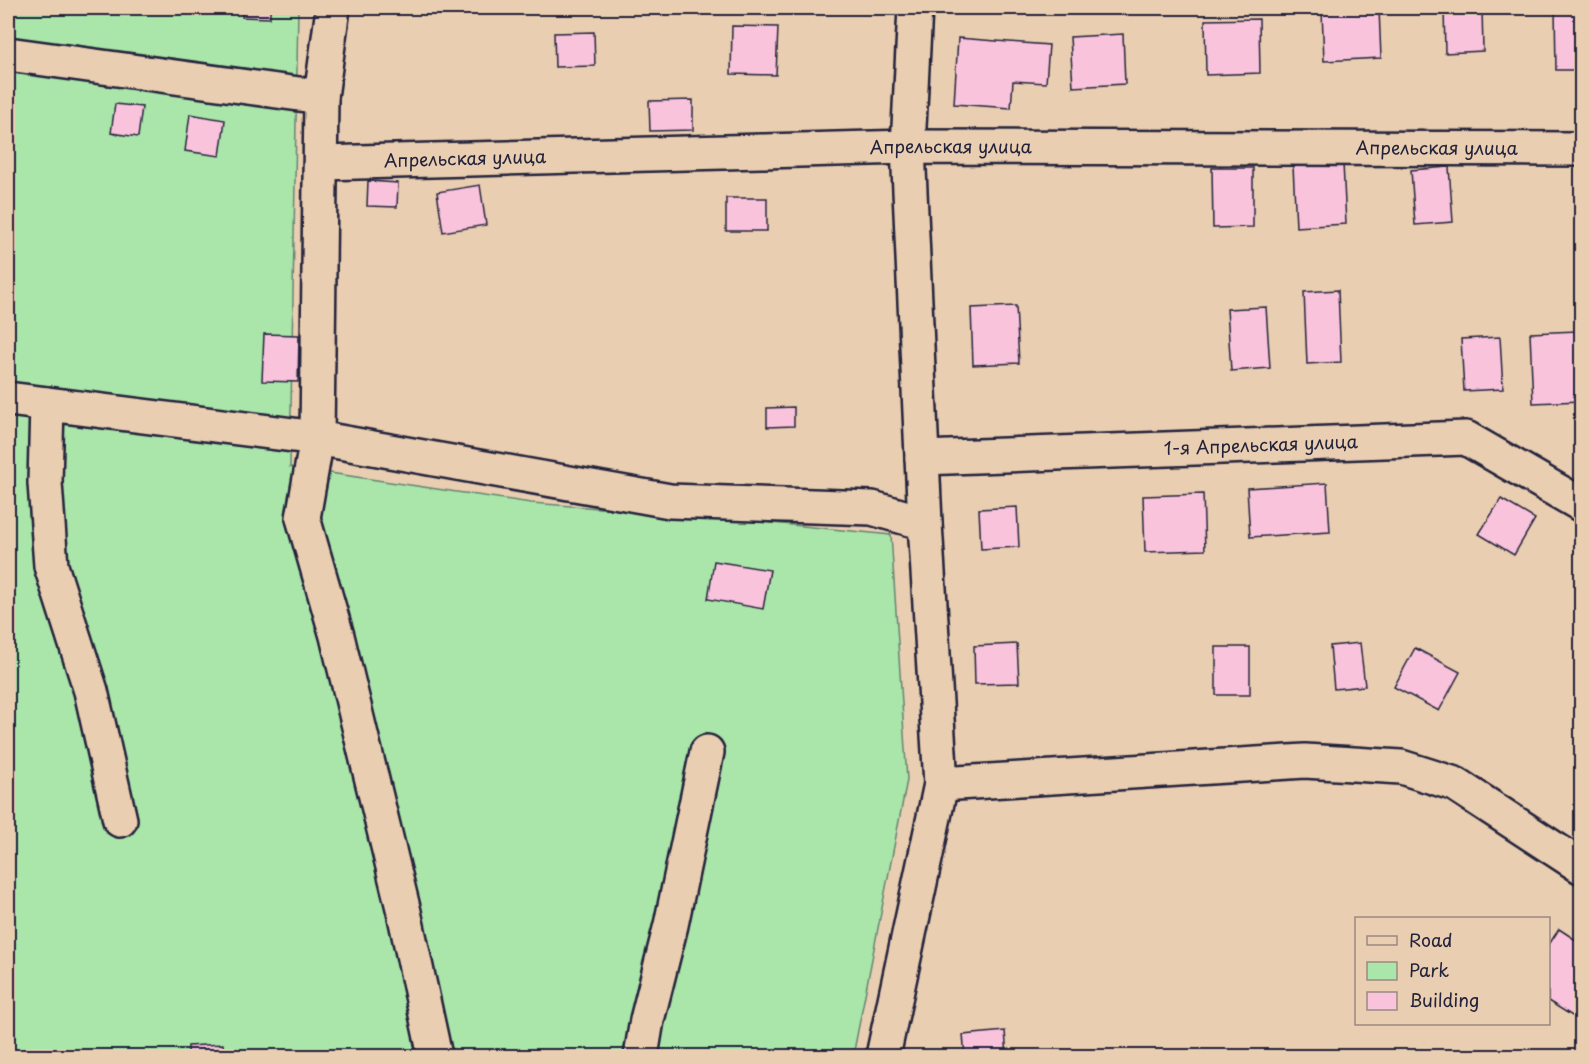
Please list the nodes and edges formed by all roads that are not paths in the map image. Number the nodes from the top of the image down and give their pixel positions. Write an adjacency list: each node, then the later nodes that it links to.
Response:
1 (333, 8): 4 (street)
2 (915, 8): 5 (street)
3 (8, 54): 4 (street)
4 (321, 98): 7 (street)
5 (908, 147): 6 (street, Апрельская улица); 7 (street, Апрельская улица); 11 (street)
6 (1581, 149)
7 (321, 163): 10 (street)
8 (8, 399): 9 (street)
9 (47, 404): 10 (street); 16 (street)
10 (317, 438): 13 (street); 18 (street)
11 (922, 458): 12 (street, 1-я Апрельская улица); 13 (street)
12 (1581, 505)
13 (925, 523): 15 (street)
14 (707, 752): 19 (street)
15 (940, 783): 17 (street); 20 (street)
16 (120, 820)
17 (1581, 867)
18 (435, 1056)
19 (641, 1056)
20 (883, 1056)

